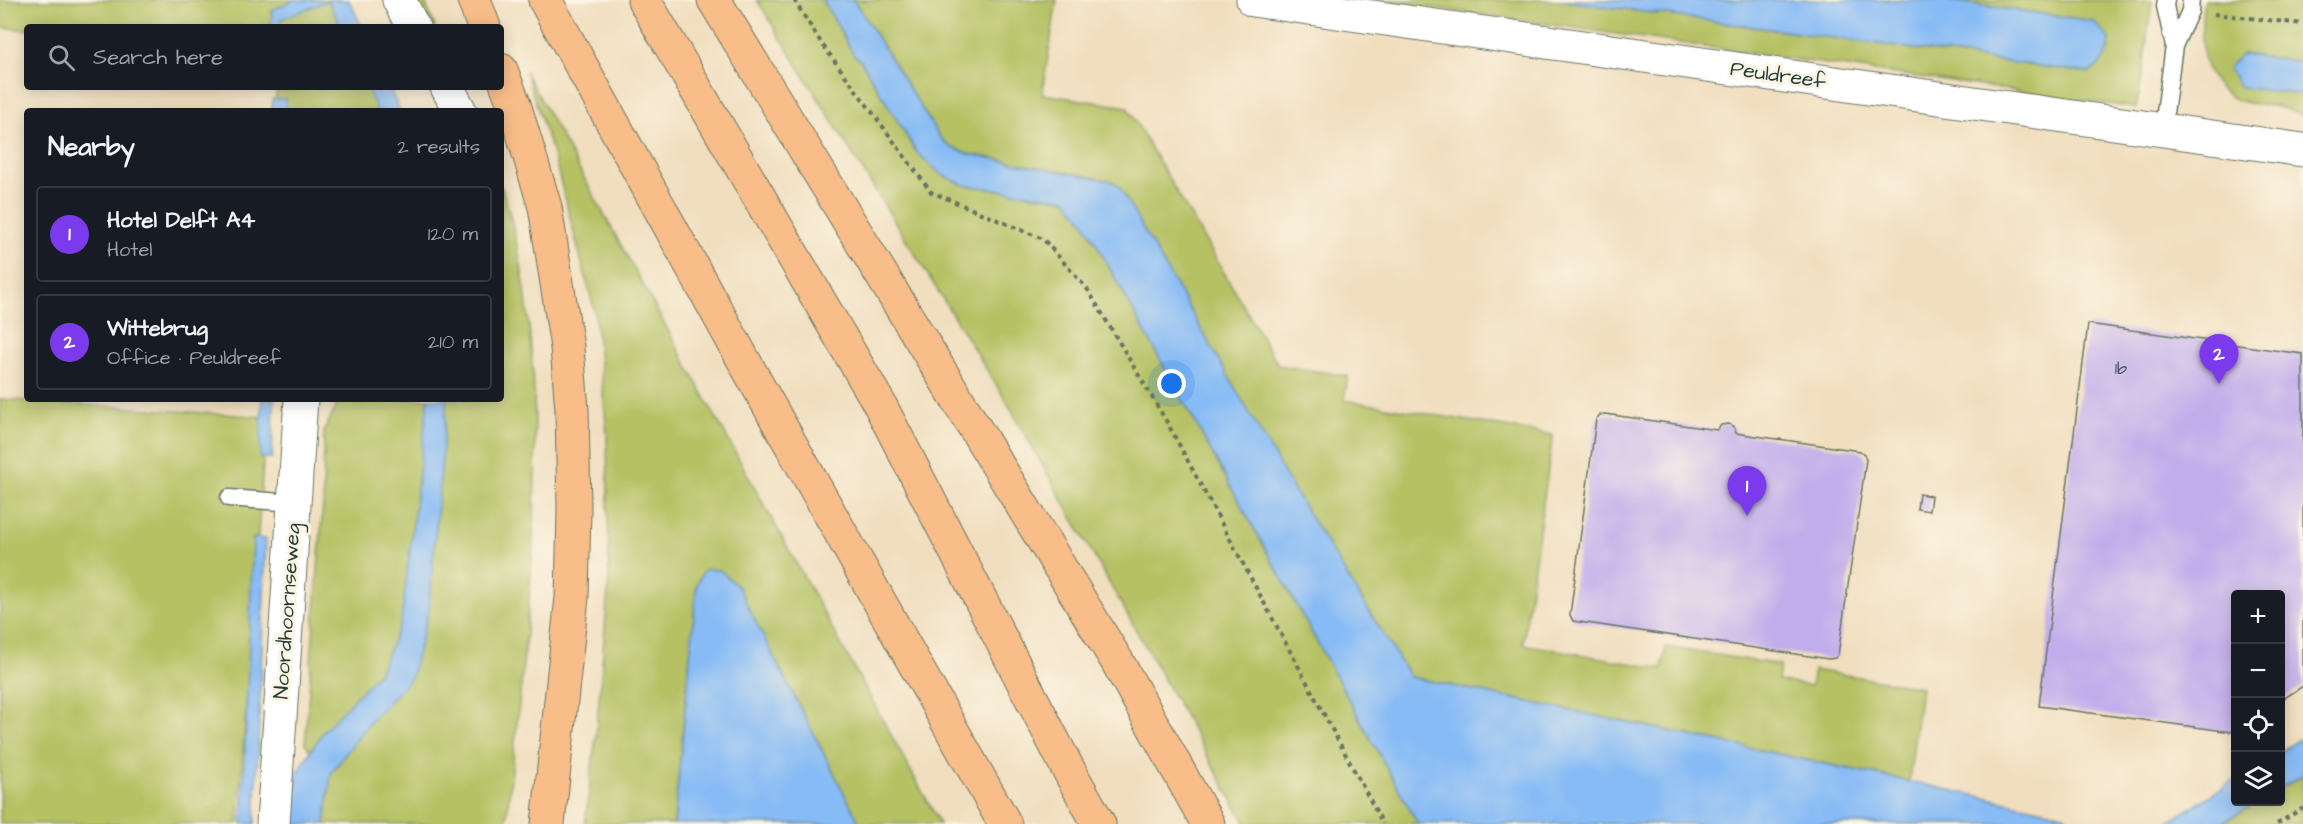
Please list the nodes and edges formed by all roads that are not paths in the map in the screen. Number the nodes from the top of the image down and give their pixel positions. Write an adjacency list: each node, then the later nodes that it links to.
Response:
1 (399, 0): 9 (street)
2 (474, 0): 10 (highway)
3 (545, 0): 22 (highway)
4 (644, 0): 23 (highway)
5 (714, 0): 24 (highway)
6 (1253, 0): 15 (street, Peuldreef)
7 (2166, 0): 11 (lane)
8 (2190, 5): 11 (lane)
9 (411, 24)
10 (483, 24)
11 (2174, 46): 15 (lane)
12 (504, 78): 21 (highway)
13 (449, 90): 14 (street)
14 (458, 108)
15 (2163, 129): 16 (street, Peuldreef)
16 (2303, 150)
17 (301, 402): 19 (street, Noordhoornseweg)
18 (229, 498): 19 (lane)
19 (294, 502): 20 (street, Noordhoornseweg)
20 (273, 824)
21 (548, 824)
22 (1005, 824)
23 (1098, 824)
24 (1208, 824)

